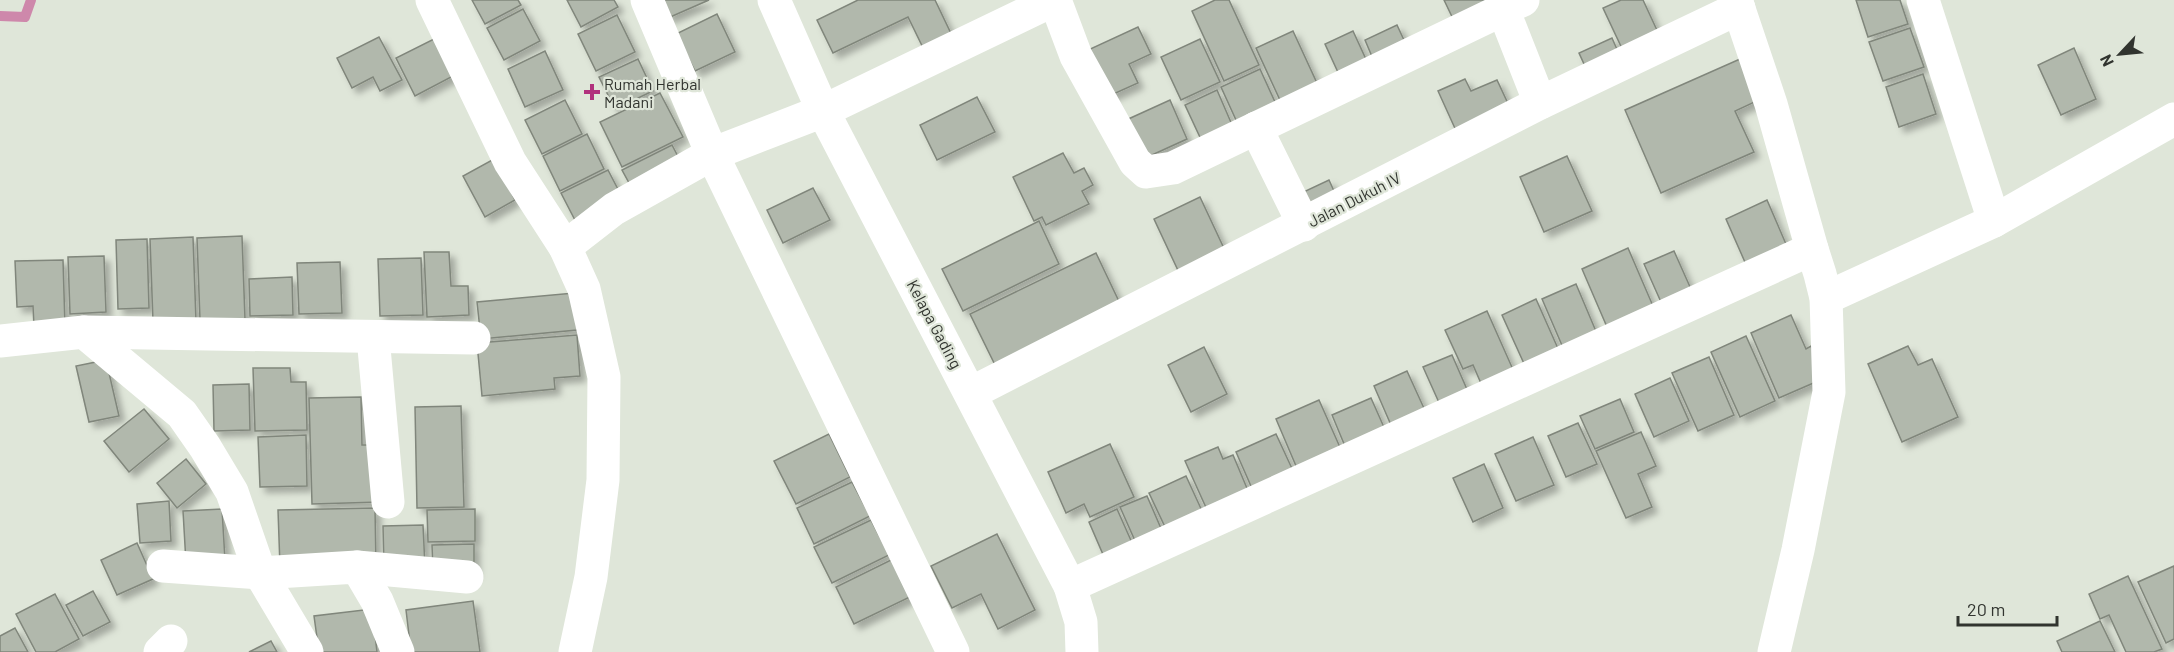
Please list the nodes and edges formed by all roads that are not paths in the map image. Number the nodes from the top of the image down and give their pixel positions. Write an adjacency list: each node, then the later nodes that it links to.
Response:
1 (432, 0): 15 (street)
2 (647, 0): 12 (street)
3 (774, 0): 9 (street, Kelapa Gading)
4 (1054, 0): 9 (street); 11 (street)
5 (1923, 0): 13 (street)
6 (1738, 4): 8 (street, Jalan Dukuh IV); 16 (street)
7 (1513, 5): 8 (street); 11 (street)
8 (1540, 104): 14 (street, Jalan Dukuh IV)
9 (823, 111): 12 (street); 22 (street, Kelapa Gading)
10 (2174, 119): 13 (street)
11 (1256, 128): 14 (street)
12 (712, 154): 15 (street); 32 (street)
13 (1994, 221): 17 (street)
14 (1304, 225): 22 (street, Jalan Dukuh IV)
15 (565, 247): 31 (street)
16 (1812, 249): 17 (street); 28 (street)
17 (1826, 298): 34 (street)
18 (84, 332): 19 (street); 21 (street); 26 (street)
19 (373, 337): 20 (street); 23 (street)
20 (474, 338)
21 (0, 341)
22 (971, 393): 28 (street, Kelapa Gading)
23 (388, 502)
24 (163, 566): 26 (street)
25 (357, 567): 26 (street); 27 (street); 30 (street)
26 (260, 573): 29 (street)
27 (468, 577)
28 (1070, 586): 33 (street, Kelapa Gading)
29 (307, 652)
30 (398, 652)
31 (575, 652)
32 (953, 652)
33 (1082, 652)
34 (1774, 652)

